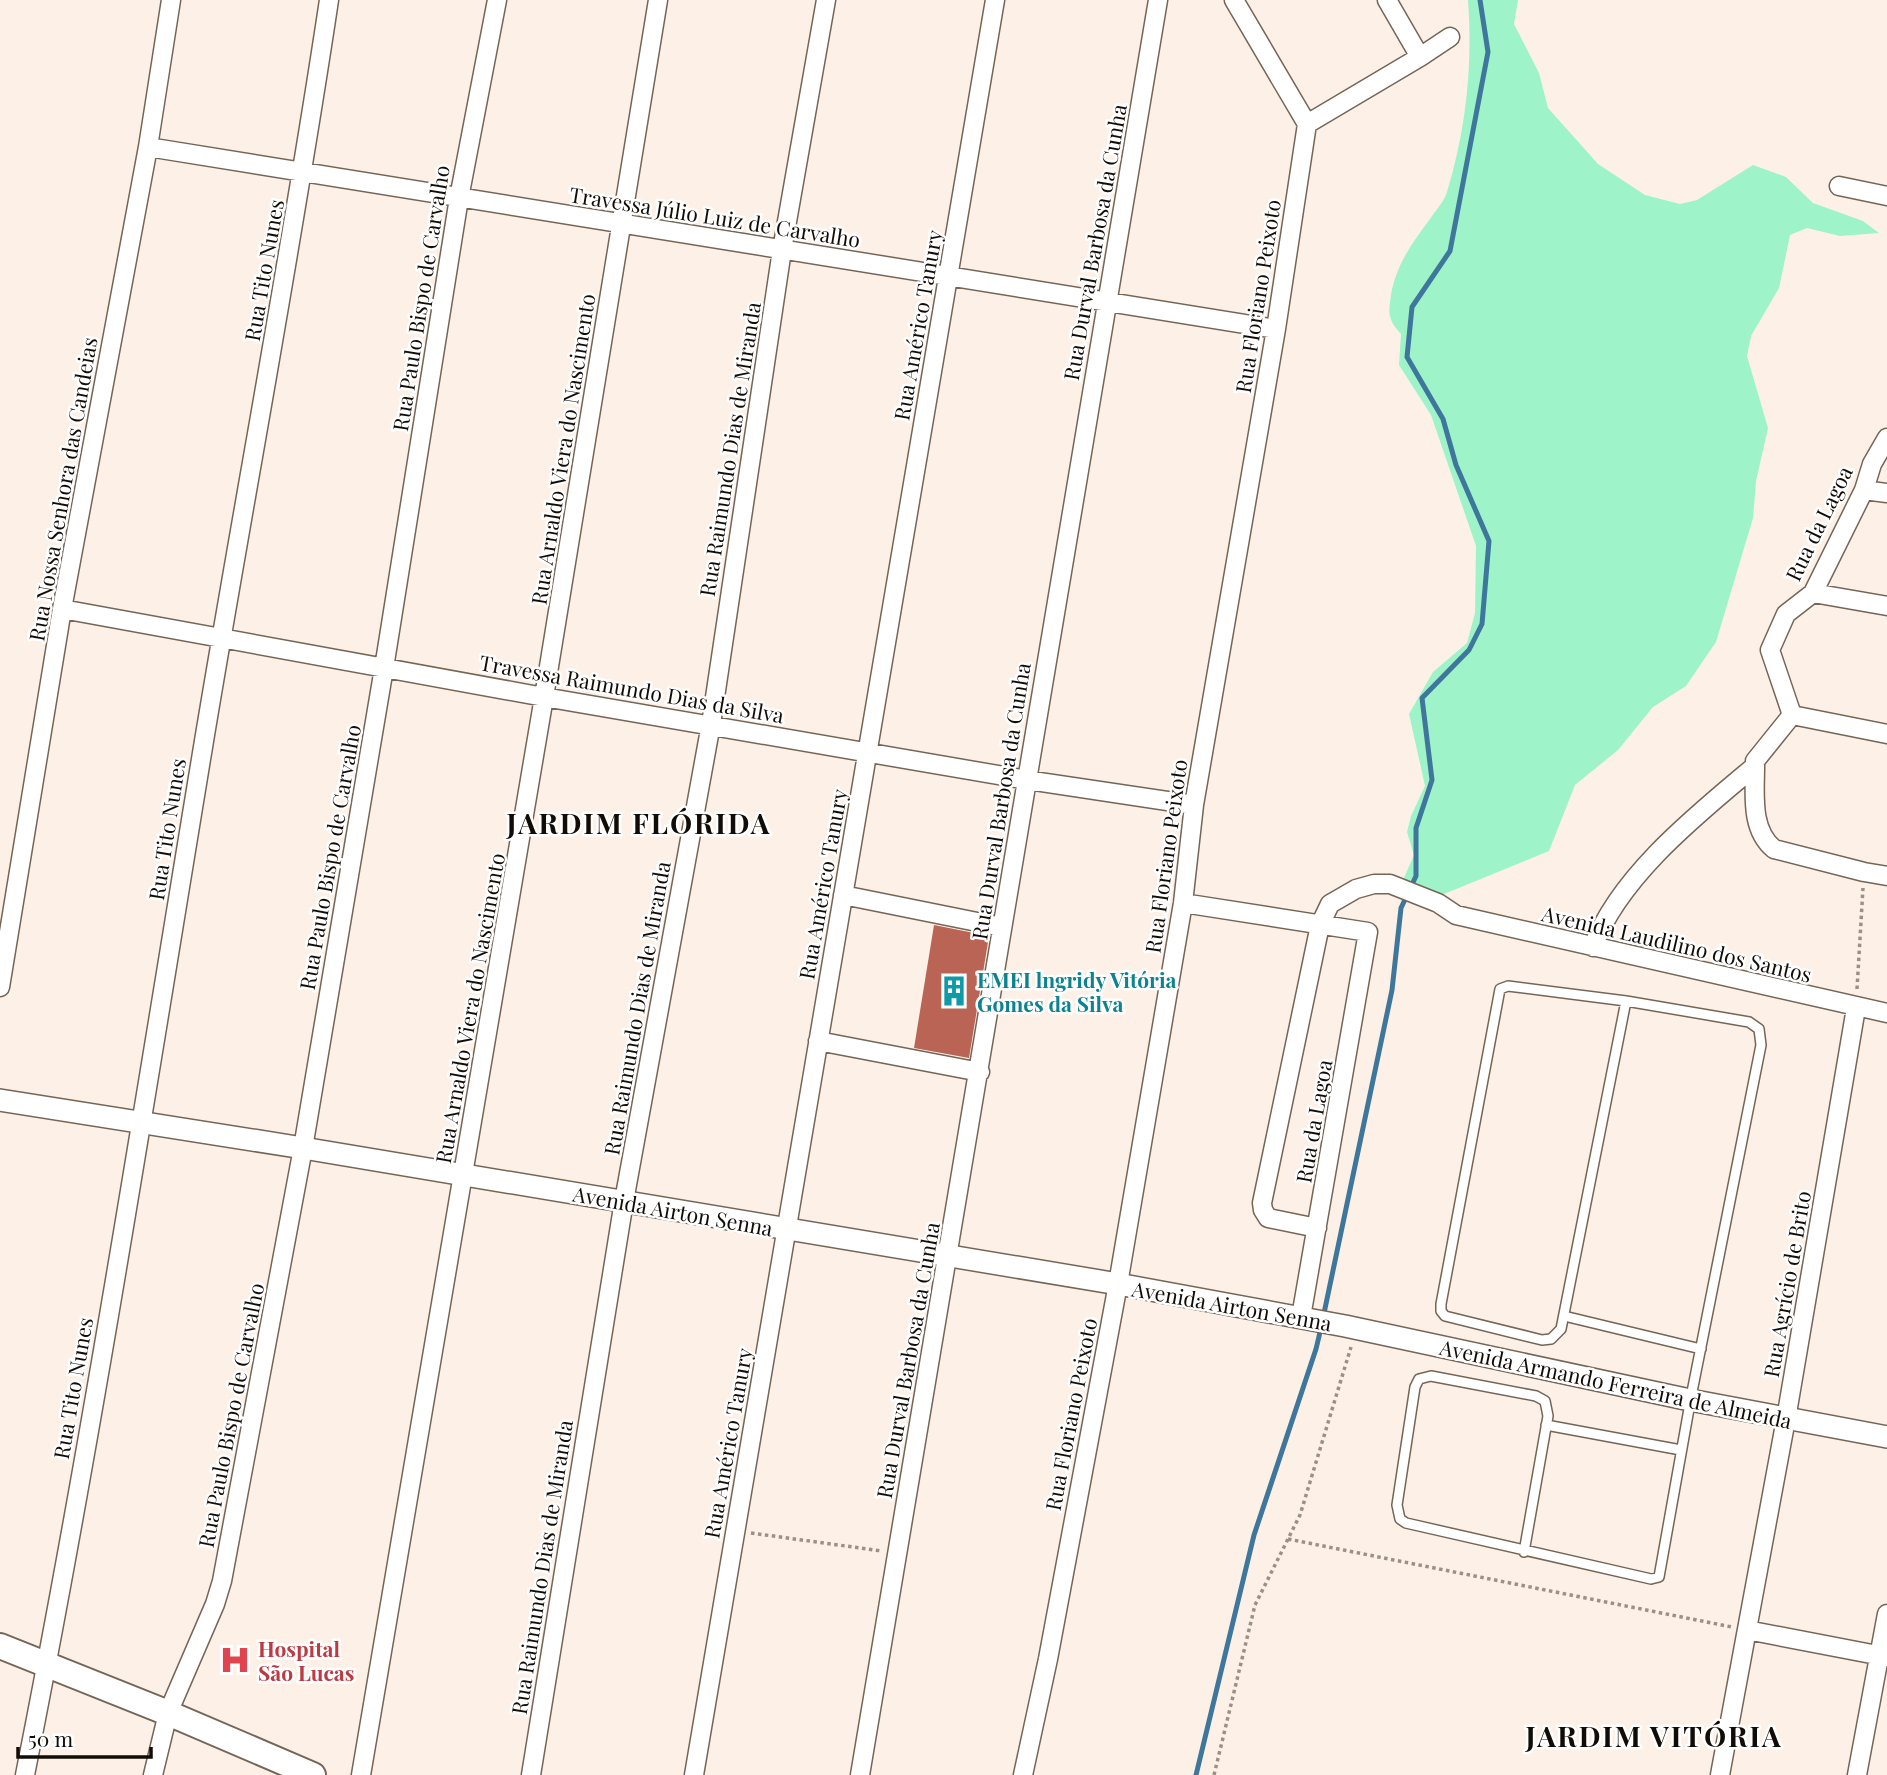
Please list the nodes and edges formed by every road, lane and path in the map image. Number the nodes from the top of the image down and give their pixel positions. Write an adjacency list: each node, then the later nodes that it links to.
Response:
1 (171, 0): 13 (street, Rua Nossa Senhora das Candeias)
2 (330, 0): 14 (street, Rua Tito Nunes)
3 (496, 0): 17 (street, Rua Paulo Bispo de Carvalho)
4 (658, 0): 18 (street, Rua Arnaldo Viera do Nascimento)
5 (826, 0): 19 (street, Rua Raimundo Dias de Miranda)
6 (995, 0): 20 (street, Rua Américo Tanury)
7 (1158, 0): 21 (street, Rua Durval Barbosa da Cunha)
8 (1234, 0): 12 (street)
9 (1387, 0): 11 (street)
10 (1450, 37): 11 (street)
11 (1420, 57): 12 (street)
12 (1307, 124): 22 (street, Rua Floriano Peixoto)
13 (148, 147): 14 (street, Travessa Júlio Luiz de Carvalho); 28 (street, Rua Nossa Senhora das Candeias)
14 (303, 171): 17 (street, Travessa Júlio Luiz de Carvalho); 29 (street, Rua Tito Nunes)
15 (1839, 186): 16 (street)
16 (1887, 196)
17 (459, 198): 18 (street, Travessa Júlio Luiz de Carvalho); 30 (street, Rua Paulo Bispo de Carvalho)
18 (622, 224): 19 (street, Travessa Júlio Luiz de Carvalho); 31 (street, Rua Arnaldo Viera do Nascimento)
19 (782, 250): 20 (street, Travessa Júlio Luiz de Carvalho); 33 (street, Rua Raimundo Dias de Miranda)
20 (948, 277): 21 (street, Travessa Júlio Luiz de Carvalho); 35 (street, Rua Américo Tanury)
21 (1107, 302): 22 (street, Travessa Júlio Luiz de Carvalho); 37 (street, Rua Durval Barbosa da Cunha)
22 (1276, 329): 38 (street, Rua Floriano Peixoto)
23 (1887, 438): 24 (street, Rua da Lagoa)
24 (1864, 490): 25 (street); 26 (street, Rua da Lagoa)
25 (1887, 493)
26 (1813, 593): 27 (street); 32 (street, Rua da Lagoa)
27 (1887, 606)
28 (62, 609): 29 (street, Travessa Raimundo Dias da Silva); 46 (street, Rua Nossa Senhora das Candeias)
29 (221, 640): 30 (street, Travessa Raimundo Dias da Silva); 53 (street, Rua Tito Nunes)
30 (384, 668): 31 (street, Travessa Raimundo Dias da Silva); 54 (street, Rua Paulo Bispo de Carvalho)
31 (544, 697): 33 (street, Travessa Raimundo Dias da Silva); 55 (street, Rua Arnaldo Viera do Nascimento)
32 (1792, 715): 34 (street); 36 (street)
33 (711, 724): 35 (street, Travessa Raimundo Dias da Silva); 56 (street, Rua Raimundo Dias de Miranda)
34 (1887, 734)
35 (867, 752): 37 (street, Travessa Raimundo Dias da Silva); 41 (street, Rua Américo Tanury)
36 (1755, 766): 39 (street); 45 (street)
37 (1027, 779): 38 (street, Travessa Raimundo Dias da Silva); 44 (street, Rua Durval Barbosa da Cunha)
38 (1195, 805): 42 (street, Rua Floriano Peixoto)
39 (1864, 872): 40 (street); 48 (path)
40 (1887, 876)
41 (843, 895): 44 (street); 50 (street, Rua Américo Tanury)
42 (1183, 903): 43 (street); 60 (street, Rua Floriano Peixoto)
43 (1320, 925): 45 (street, Avenida Laudilino dos Santos); 57 (street, Rua da Lagoa); 57 (street)
44 (1002, 927): 51 (street, Rua Durval Barbosa da Cunha)
45 (1593, 947): 48 (street, Avenida Laudilino dos Santos)
46 (0, 986)
47 (1626, 1002): 61 (lane); 61 (lane); 64 (lane)
48 (1856, 1008): 49 (street, Avenida Laudilino dos Santos); 66 (street, Rua Agrício de Brito)
49 (1887, 1013)
50 (818, 1041): 51 (street); 58 (street, Rua Américo Tanury)
51 (979, 1072): 59 (street, Rua Durval Barbosa da Cunha)
52 (0, 1100): 53 (street, Avenida Airton Senna)
53 (141, 1122): 54 (street, Avenida Airton Senna); 78 (street, Rua Tito Nunes)
54 (303, 1148): 55 (street, Avenida Airton Senna); 79 (street, Rua Paulo Bispo de Carvalho)
55 (464, 1175): 56 (street, Avenida Airton Senna); 84 (street, Rua Arnaldo Viera do Nascimento)
56 (624, 1201): 58 (street, Avenida Airton Senna); 85 (street, Rua Raimundo Dias de Miranda)
57 (1317, 1228): 62 (street, Rua da Lagoa)
58 (786, 1230): 59 (street, Avenida Airton Senna); 70 (street, Rua Américo Tanury)
59 (947, 1255): 60 (street, Avenida Airton Senna); 73 (street, Rua Durval Barbosa da Cunha)
60 (1118, 1284): 62 (street, Avenida Airton Senna); 88 (street, Rua Floriano Peixoto)
61 (1564, 1316): 64 (lane)
62 (1305, 1318): 63 (street, Avenida Airton Senna)
63 (1351, 1327): 65 (street, Avenida Armando Ferreira de Almeida); 71 (path)
64 (1701, 1349): 65 (lane)
65 (1690, 1400): 66 (street, Avenida Armando Ferreira de Almeida); 69 (lane)
66 (1786, 1419): 68 (street, Avenida Armando Ferreira de Almeida); 75 (street, Rua Agrício de Brito)
67 (1546, 1425): 69 (lane); 72 (lane); 72 (lane)
68 (1887, 1437)
69 (1681, 1450): 72 (lane)
70 (735, 1530): 73 (path); 86 (street, Rua Américo Tanury)
71 (1288, 1539): 75 (path); 89 (path)
72 (1524, 1552)
73 (898, 1554): 87 (street, Rua Durval Barbosa da Cunha)
74 (1887, 1614): 77 (street)
75 (1747, 1630): 77 (street); 90 (street, Rua Agrício de Brito)
76 (0, 1646): 78 (main road)
77 (1883, 1656): 91 (street)
78 (47, 1666): 79 (main road); 81 (street, Rua Tito Nunes)
79 (168, 1713): 80 (main road); 82 (street, Rua Paulo Bispo de Carvalho)
80 (278, 1768): 83 (main road)
81 (25, 1775)
82 (153, 1775)
83 (313, 1775)
84 (361, 1775)
85 (531, 1775)
86 (694, 1775)
87 (860, 1775)
88 (1023, 1775)
89 (1214, 1775)
90 (1720, 1775)
91 (1857, 1775)

